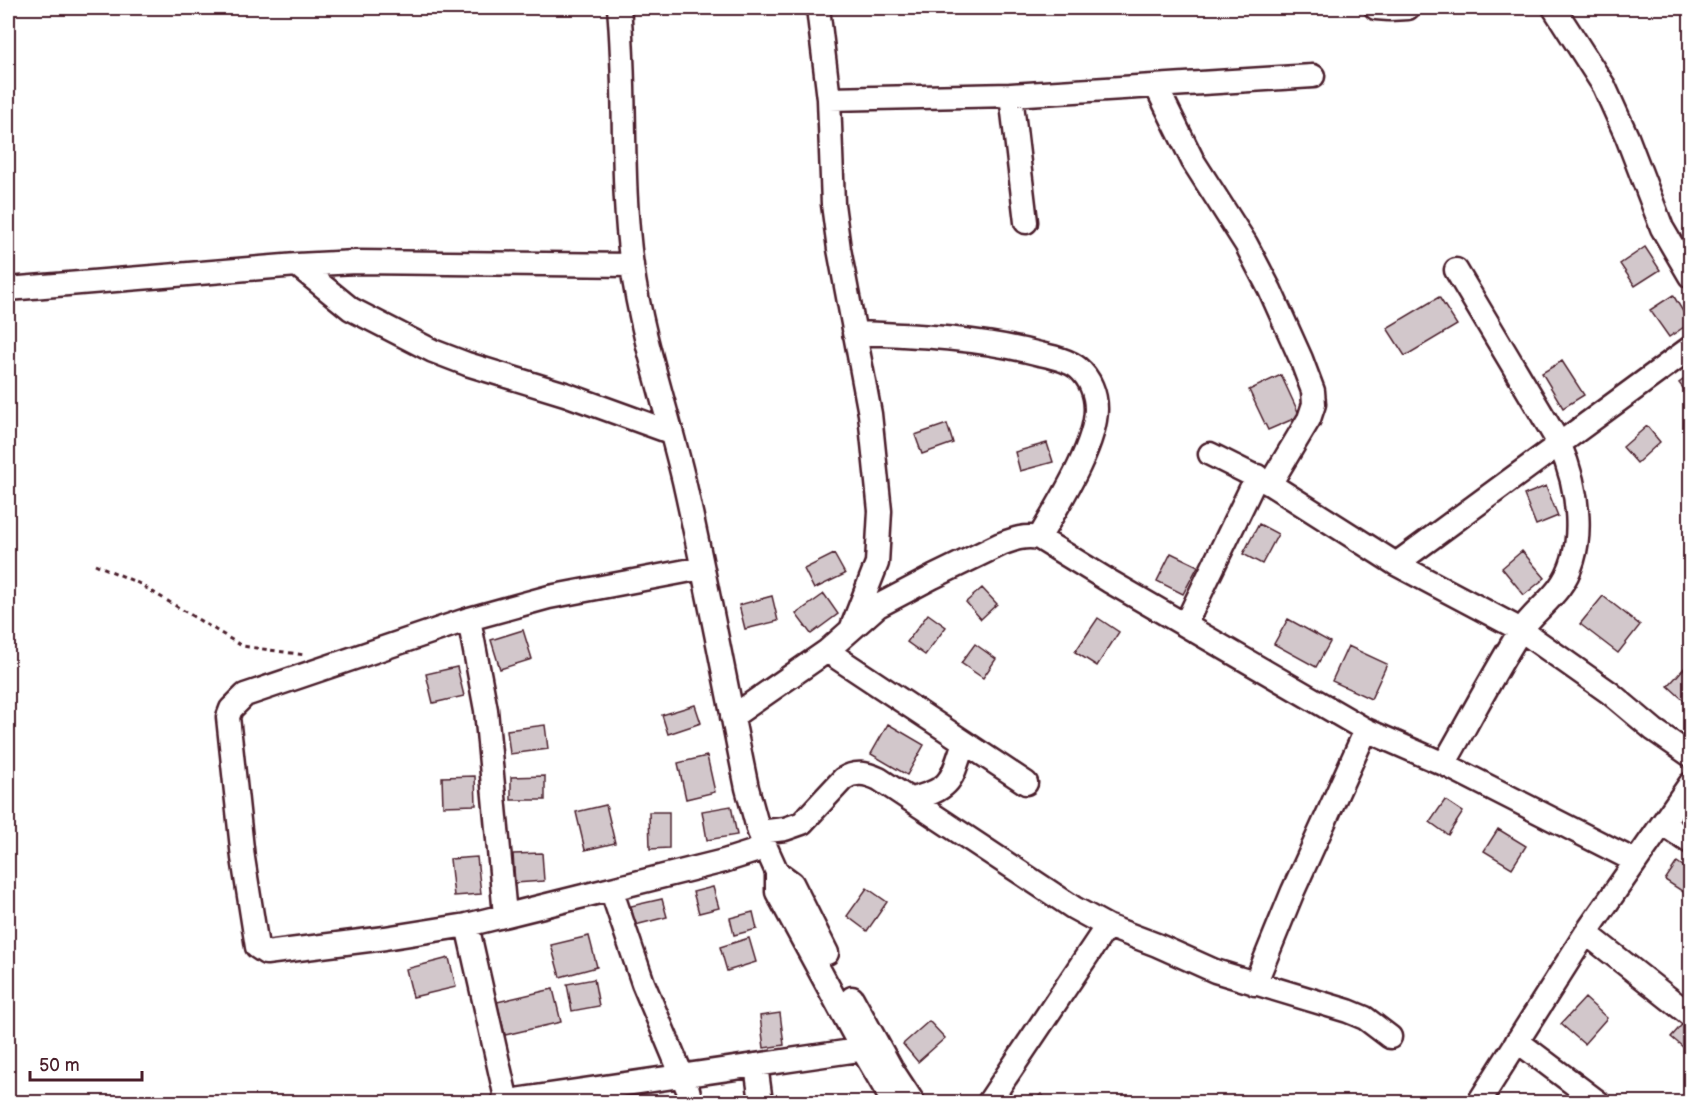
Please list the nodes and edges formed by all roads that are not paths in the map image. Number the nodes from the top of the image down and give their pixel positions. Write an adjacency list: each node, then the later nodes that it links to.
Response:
1 (619, 8): 13 (street)
2 (818, 8): 9 (street)
3 (1376, 8): 4 (street)
4 (1408, 8)
5 (1554, 8): 11 (street)
6 (1313, 76): 7 (street)
7 (1156, 86): 8 (street); 21 (street)
8 (1011, 95): 9 (street); 10 (street)
9 (830, 99): 16 (street)
10 (1026, 222)
11 (1688, 264)
12 (297, 265): 13 (street); 15 (street); 18 (street)
13 (632, 265): 18 (street)
14 (1456, 270): 19 (street)
15 (8, 289)
16 (854, 333): 22 (street); 27 (street)
17 (1690, 348): 19 (street)
18 (670, 432): 24 (street)
19 (1558, 443): 23 (street); 28 (street)
20 (1210, 454): 21 (street)
21 (1263, 480): 23 (street); 26 (street)
22 (1039, 538): 26 (street); 27 (street)
23 (1396, 564): 28 (street)
24 (702, 568): 25 (street); 30 (street)
25 (469, 619): 43 (street); 44 (street)
26 (1185, 625): 31 (street)
27 (851, 629): 29 (street)
28 (1521, 630): 33 (street); 34 (street)
29 (827, 651): 30 (street); 32 (street)
30 (732, 717): 39 (street)
31 (1366, 730): 34 (street); 47 (street)
32 (964, 742): 35 (street); 37 (street)
33 (1690, 755)
34 (1444, 765): 41 (street)
35 (1026, 783)
36 (1690, 784): 38 (street)
37 (911, 799): 39 (street); 45 (street)
38 (1663, 824): 40 (street); 41 (street)
39 (762, 840): 42 (street); 51 (street)
40 (1690, 842)
41 (1635, 861): 46 (street)
42 (611, 889): 43 (street); 53 (street)
43 (505, 915): 44 (street)
44 (467, 925): 55 (street)
45 (1107, 926): 47 (street); 60 (street)
46 (1586, 933): 48 (street); 50 (street)
47 (1255, 984): 49 (street)
48 (1690, 1015)
49 (1390, 1037)
50 (1517, 1041): 61 (street); 62 (street)
51 (871, 1048): 52 (street); 58 (street); 59 (street)
52 (756, 1065): 53 (street); 57 (street)
53 (681, 1075): 55 (street); 56 (street)
54 (502, 1102): 55 (street)
55 (507, 1102)
56 (691, 1102)
57 (761, 1102)
58 (893, 1102)
59 (913, 1102)
60 (989, 1102)
61 (1479, 1102)
62 (1598, 1102)

